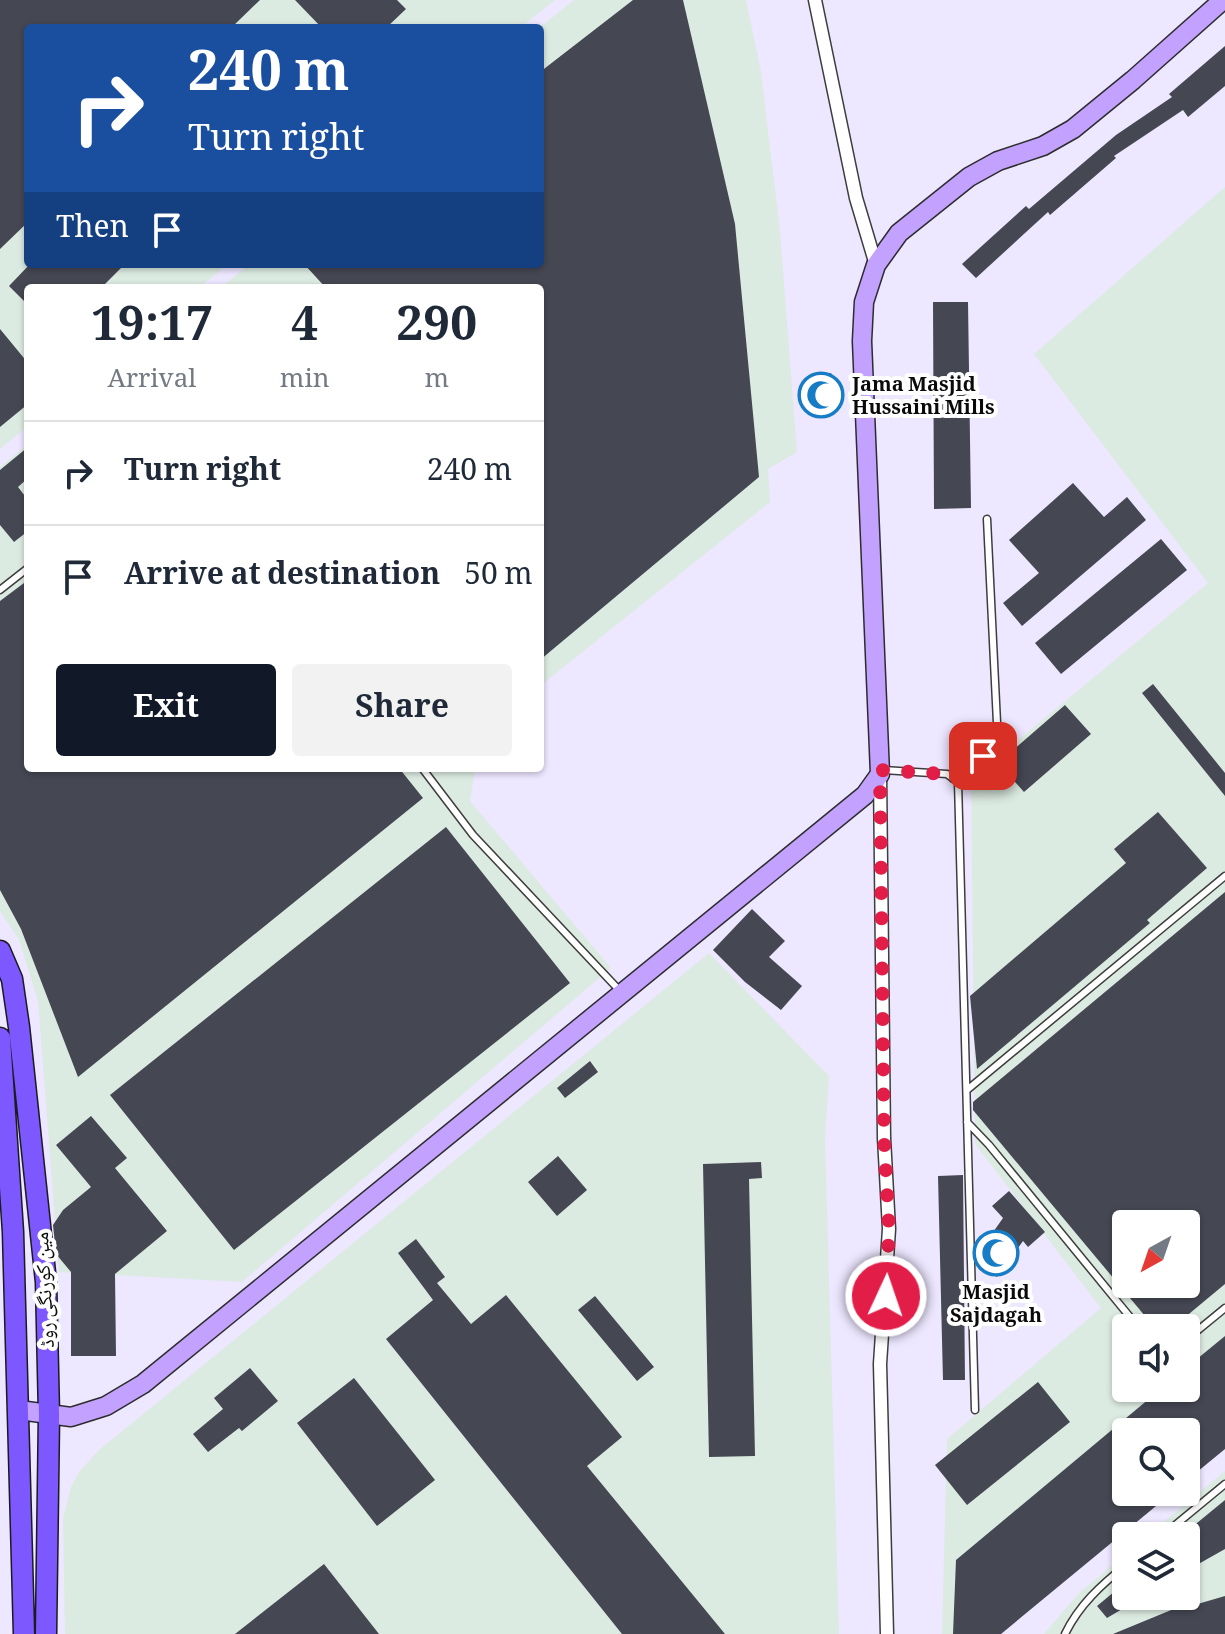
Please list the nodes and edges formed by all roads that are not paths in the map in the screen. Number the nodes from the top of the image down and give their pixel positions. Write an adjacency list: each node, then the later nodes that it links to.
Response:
1 (815, 0): 3 (street)
2 (1223, 0): 3 (street)
3 (876, 265): 8 (street)
4 (987, 519): 9 (lane)
5 (24, 571): 6 (lane)
6 (0, 590)
7 (425, 772): 12 (lane)
8 (880, 772): 9 (lane); 12 (street); 27 (street)
9 (953, 779): 14 (lane)
10 (1225, 876): 14 (lane)
11 (0, 951): 21 (main road, مین کورنگی روڈ)
12 (622, 993): 21 (street)
13 (0, 1038): 19 (main road, مین کورنگی روڈ)
14 (967, 1090): 15 (lane)
15 (967, 1122): 17 (lane); 20 (lane)
16 (1225, 1308): 18 (lane)
17 (1128, 1314)
18 (1200, 1329)
19 (19, 1410): 21 (street); 25 (main road, مین کورنگی روڈ)
20 (975, 1410)
21 (49, 1415): 26 (main road, مین کورنگی روڈ)
22 (1225, 1484): 23 (lane)
23 (1179, 1522)
24 (1112, 1577): 28 (lane)
25 (24, 1634)
26 (46, 1634)
27 (887, 1634)
28 (1065, 1634)

